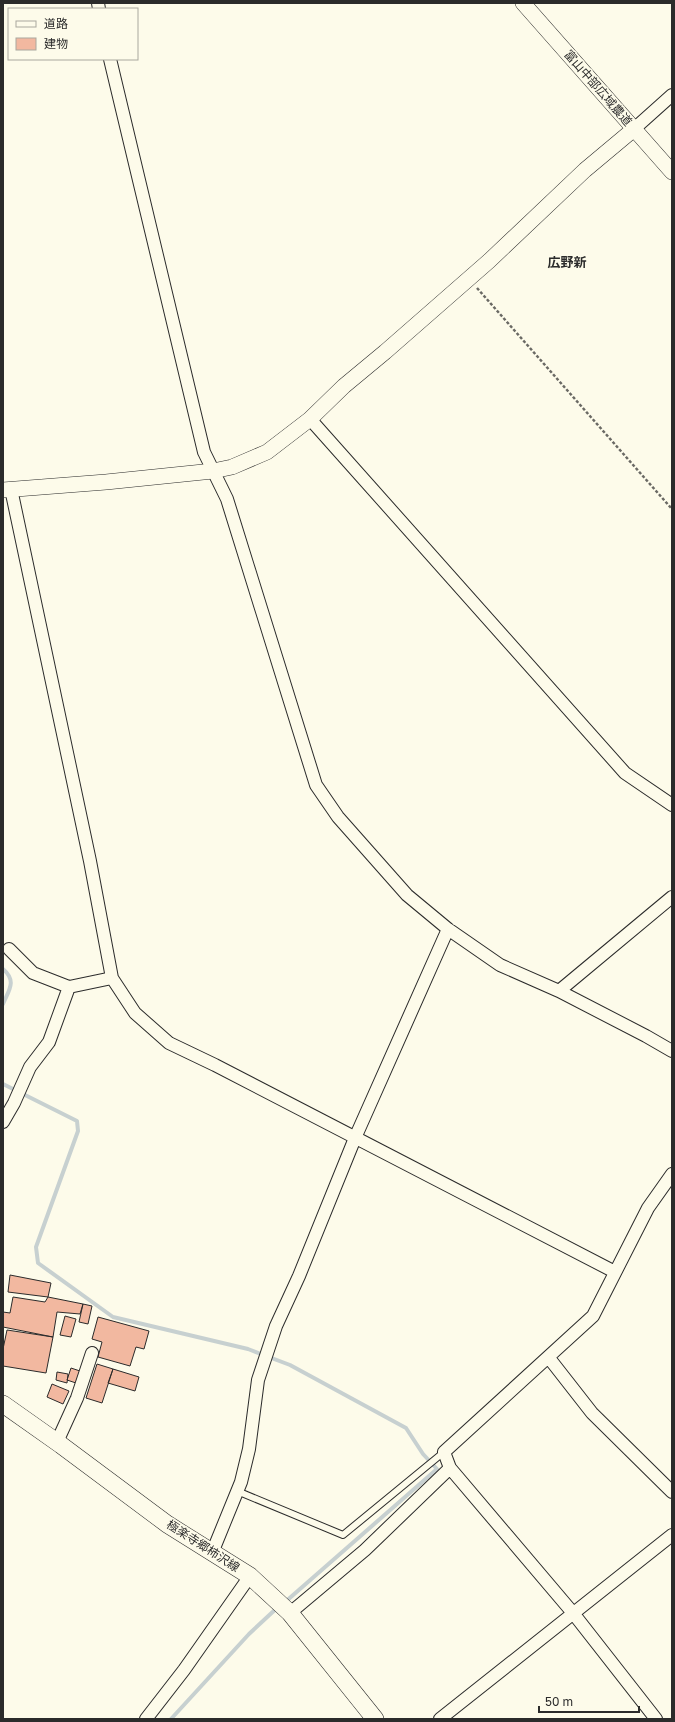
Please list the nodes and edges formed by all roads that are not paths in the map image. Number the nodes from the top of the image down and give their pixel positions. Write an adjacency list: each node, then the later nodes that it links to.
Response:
1 (523, 3): 4 (street, 富山中部広域農道)
2 (110, 60): 7 (street)
3 (672, 95): 4 (street)
4 (634, 129): 5 (street, 富山中部広域農道); 6 (street)
5 (672, 172)
6 (310, 419): 7 (street); 9 (street)
7 (213, 471): 8 (street); 11 (street)
8 (7, 490): 13 (street)
9 (672, 804)
10 (672, 898): 15 (street)
11 (448, 929): 15 (street); 18 (street)
12 (9, 949): 14 (street)
13 (112, 978): 14 (street); 18 (street)
14 (69, 987): 17 (street)
15 (559, 991): 16 (street)
16 (672, 1051)
17 (3, 1122)
18 (355, 1138): 20 (street); 27 (street)
19 (672, 1174): 20 (street)
20 (615, 1272): 22 (street)
21 (92, 1353): 24 (street)
22 (549, 1358): 25 (street); 28 (street)
23 (3, 1404): 24 (main road, 極楽寺郷柿沢線)
24 (57, 1442): 30 (main road, 極楽寺郷柿沢線)
25 (444, 1452): 26 (street); 27 (lane)
26 (450, 1468): 32 (street); 33 (street)
27 (237, 1491): 30 (street)
28 (672, 1492)
29 (672, 1535): 33 (street)
30 (212, 1553): 31 (main road, 極楽寺郷柿沢線)
31 (250, 1576): 32 (main road, 極楽寺郷柿沢線); 34 (street)
32 (290, 1613): 35 (main road, 極楽寺郷柿沢線)
33 (573, 1613): 36 (street); 37 (street)
34 (146, 1719)
35 (375, 1719)
36 (440, 1719)
37 (656, 1719)

